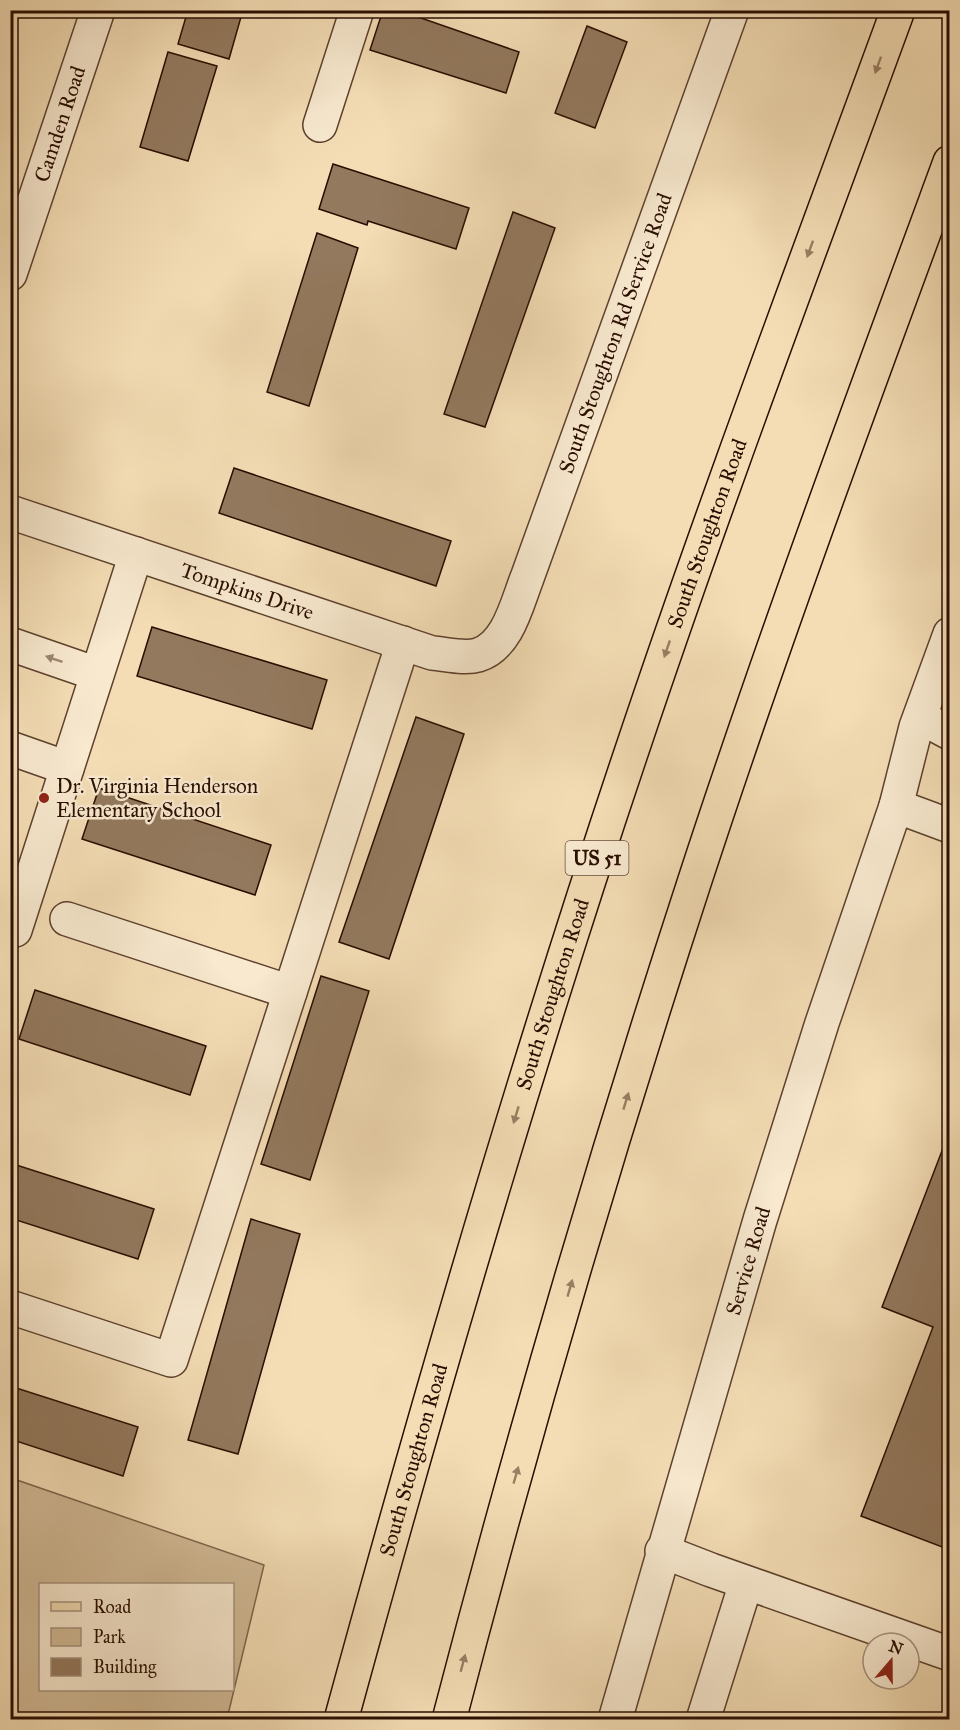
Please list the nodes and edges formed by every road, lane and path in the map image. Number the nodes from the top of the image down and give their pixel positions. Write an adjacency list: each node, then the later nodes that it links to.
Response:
1 (98, 10): 7 (street, Camden Road)
2 (357, 10): 5 (street)
3 (732, 10): 13 (street, South Stoughton Rd Service Road)
4 (898, 10): 28 (main road, South Stoughton Road / US 51, one-way to 28)
5 (320, 125)
6 (950, 162): 29 (main road, one-way to 6)
7 (10, 274)
8 (10, 512): 9 (street, Tompkins Drive)
9 (136, 554): 11 (street, Tompkins Drive); 14 (street)
10 (950, 634): 15 (street)
11 (403, 643): 13 (street, Tompkins Drive); 23 (street)
12 (10, 644): 14 (street, one-way to 12)
13 (488, 650)
14 (97, 674): 18 (street)
15 (920, 717): 16 (street); 19 (street)
16 (950, 733)
17 (10, 748): 18 (street)
18 (67, 768): 22 (street)
19 (896, 806): 20 (street); 25 (street, Service Road)
20 (950, 826)
21 (67, 919): 23 (street)
22 (15, 930)
23 (290, 992): 24 (street)
24 (10, 1307)
25 (662, 1551): 26 (street); 30 (street, Service Road)
26 (746, 1583): 27 (street); 31 (street)
27 (950, 1653)
28 (341, 1719)
29 (448, 1719)
30 (615, 1719)
31 (704, 1719)

